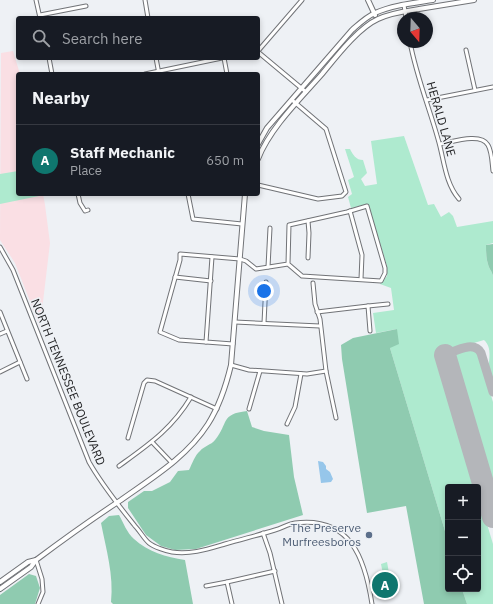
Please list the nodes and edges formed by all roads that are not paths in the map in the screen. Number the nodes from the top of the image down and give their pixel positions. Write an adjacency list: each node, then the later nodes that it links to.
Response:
1 (36, 0): 11 (street)
2 (144, 0): 12 (street)
3 (302, 0): 15 (street)
4 (368, 0): 10 (main road)
5 (433, 0): 7 (main road)
6 (474, 0): 9 (main road)
7 (404, 5): 9 (street); 10 (main road)
8 (86, 6): 11 (street)
9 (405, 11): 13 (main road)
10 (374, 13): 13 (main road); 27 (main road)
11 (40, 16)
12 (148, 16)
13 (376, 19): 29 (main road)
14 (411, 48): 31 (street, HERALD LANE)
15 (260, 50)
16 (466, 50): 28 (street)
17 (260, 54): 27 (street)
18 (49, 60): 22 (street)
19 (156, 60): 23 (street)
20 (214, 60): 24 (street)
21 (224, 60): 25 (street)
22 (52, 72)
23 (159, 72)
24 (163, 72)
25 (226, 72)
26 (493, 87): 28 (street)
27 (302, 88): 29 (street); 30 (main road)
28 (475, 90): 31 (street)
29 (306, 92): 32 (main road)
30 (292, 100): 32 (street); 33 (main road)
31 (427, 100): 34 (street, HERALD LANE)
32 (297, 104): 35 (main road); 37 (street)
33 (260, 140)
34 (440, 144): 36 (street); 41 (street, HERALD LANE)
35 (260, 155)
36 (493, 171)
37 (260, 185)
38 (79, 196): 42 (street)
39 (188, 196): 45 (street)
40 (245, 196): 45 (main road)
41 (459, 199)
42 (88, 210)
43 (350, 212): 44 (street); 54 (street); 54 (street)
44 (308, 221): 49 (street); 51 (street)
45 (242, 224): 50 (main road)
46 (270, 228): 52 (street)
47 (0, 247): 86 (street, NORTH TENNESSEE BOULEVARD)
48 (212, 257): 50 (street); 53 (street); 55 (street)
49 (308, 258)
50 (240, 259): 52 (street); 62 (main road)
51 (288, 264): 52 (street); 54 (street)
52 (268, 267)
53 (175, 277): 55 (street); 68 (street)
54 (361, 279)
55 (211, 281): 68 (street)
56 (266, 282): 63 (street)
57 (313, 283): 61 (street)
58 (388, 304): 59 (street)
59 (368, 306): 61 (street); 66 (street)
60 (0, 312): 65 (street)
61 (317, 312): 64 (street)
62 (235, 322): 63 (street); 69 (main road)
63 (264, 323): 64 (street)
64 (320, 326): 72 (street)
65 (7, 331): 67 (street); 70 (street)
66 (370, 331)
67 (0, 334)
68 (206, 342): 69 (street)
69 (233, 344): 71 (main road)
70 (20, 362): 74 (street); 76 (street)
71 (232, 365): 73 (street); 78 (main road)
72 (326, 370): 75 (street); 80 (street)
73 (260, 371): 75 (street); 79 (street)
74 (0, 372)
75 (301, 374): 81 (street)
76 (27, 379)
77 (190, 397): 78 (street); 82 (street); 83 (street)
78 (217, 409): 84 (main road)
79 (249, 409)
80 (336, 418)
81 (287, 424)
82 (128, 438)
83 (152, 442): 84 (street); 85 (street)
84 (172, 463): 86 (main road)
85 (119, 466)
86 (116, 503): 87 (street, NORTH TENNESSEE BOULEVARD); 88 (main road)
87 (263, 533): 89 (street); 97 (street, NORTH TENNESSEE BOULEVARD)
88 (36, 560): 90 (main road); 93 (main road); 94 (street)
89 (275, 571): 91 (street); 96 (street)
90 (0, 582)
91 (227, 582): 92 (street); 95 (street)
92 (206, 586)
93 (0, 589)
94 (38, 604)
95 (232, 604)
96 (282, 604)
97 (372, 604)

